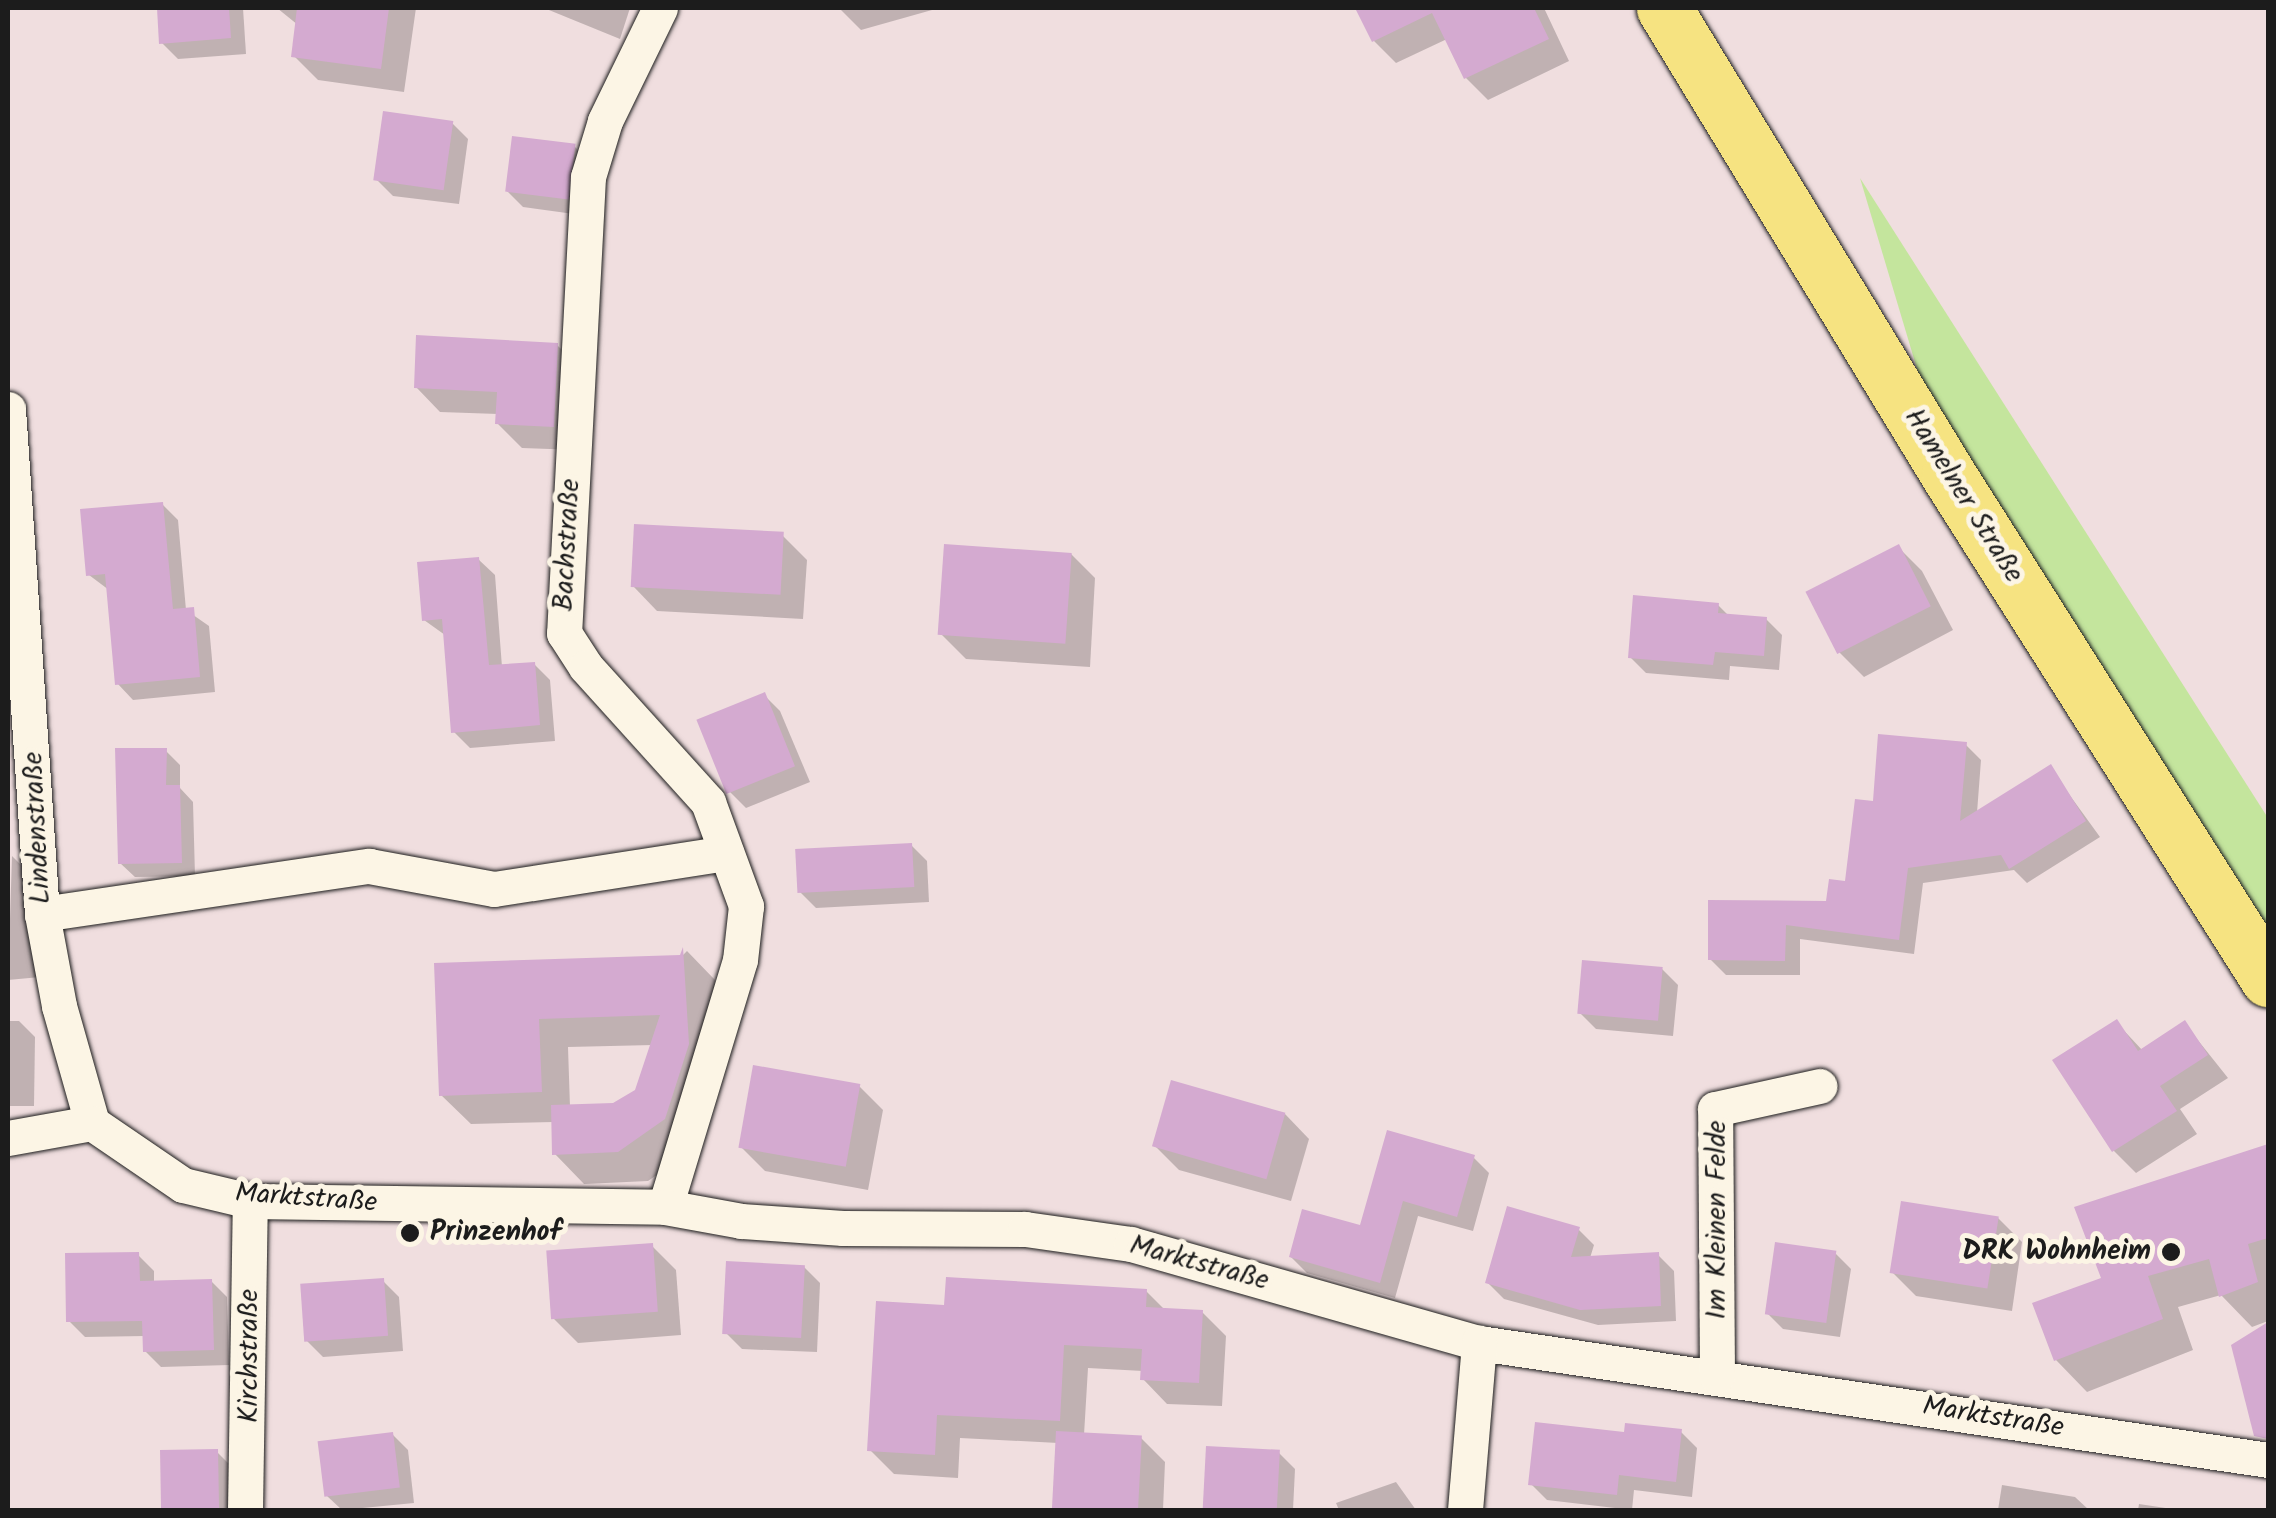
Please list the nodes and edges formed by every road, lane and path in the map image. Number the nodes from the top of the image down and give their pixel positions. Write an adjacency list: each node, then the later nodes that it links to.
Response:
1 (660, 8): 4 (street, Bachstraße)
2 (1664, 8): 6 (main road, Hamelner Straße)
3 (8, 409): 5 (street, Lindenstraße)
4 (726, 853): 5 (street); 11 (street, Bachstraße)
5 (42, 914): 8 (street, Lindenstraße)
6 (2268, 979)
7 (1820, 1086): 13 (street, Im Kleinen Felde)
8 (92, 1122): 9 (street); 10 (street, Marktstraße)
9 (8, 1138)
10 (250, 1201): 11 (street, Marktstraße); 15 (street, Kirchstraße)
11 (666, 1207): 12 (street, Marktstraße)
12 (1479, 1342): 13 (street, Marktstraße); 16 (street)
13 (1718, 1376): 14 (street, Marktstraße)
14 (2268, 1460)
15 (246, 1510)
16 (1465, 1510)

